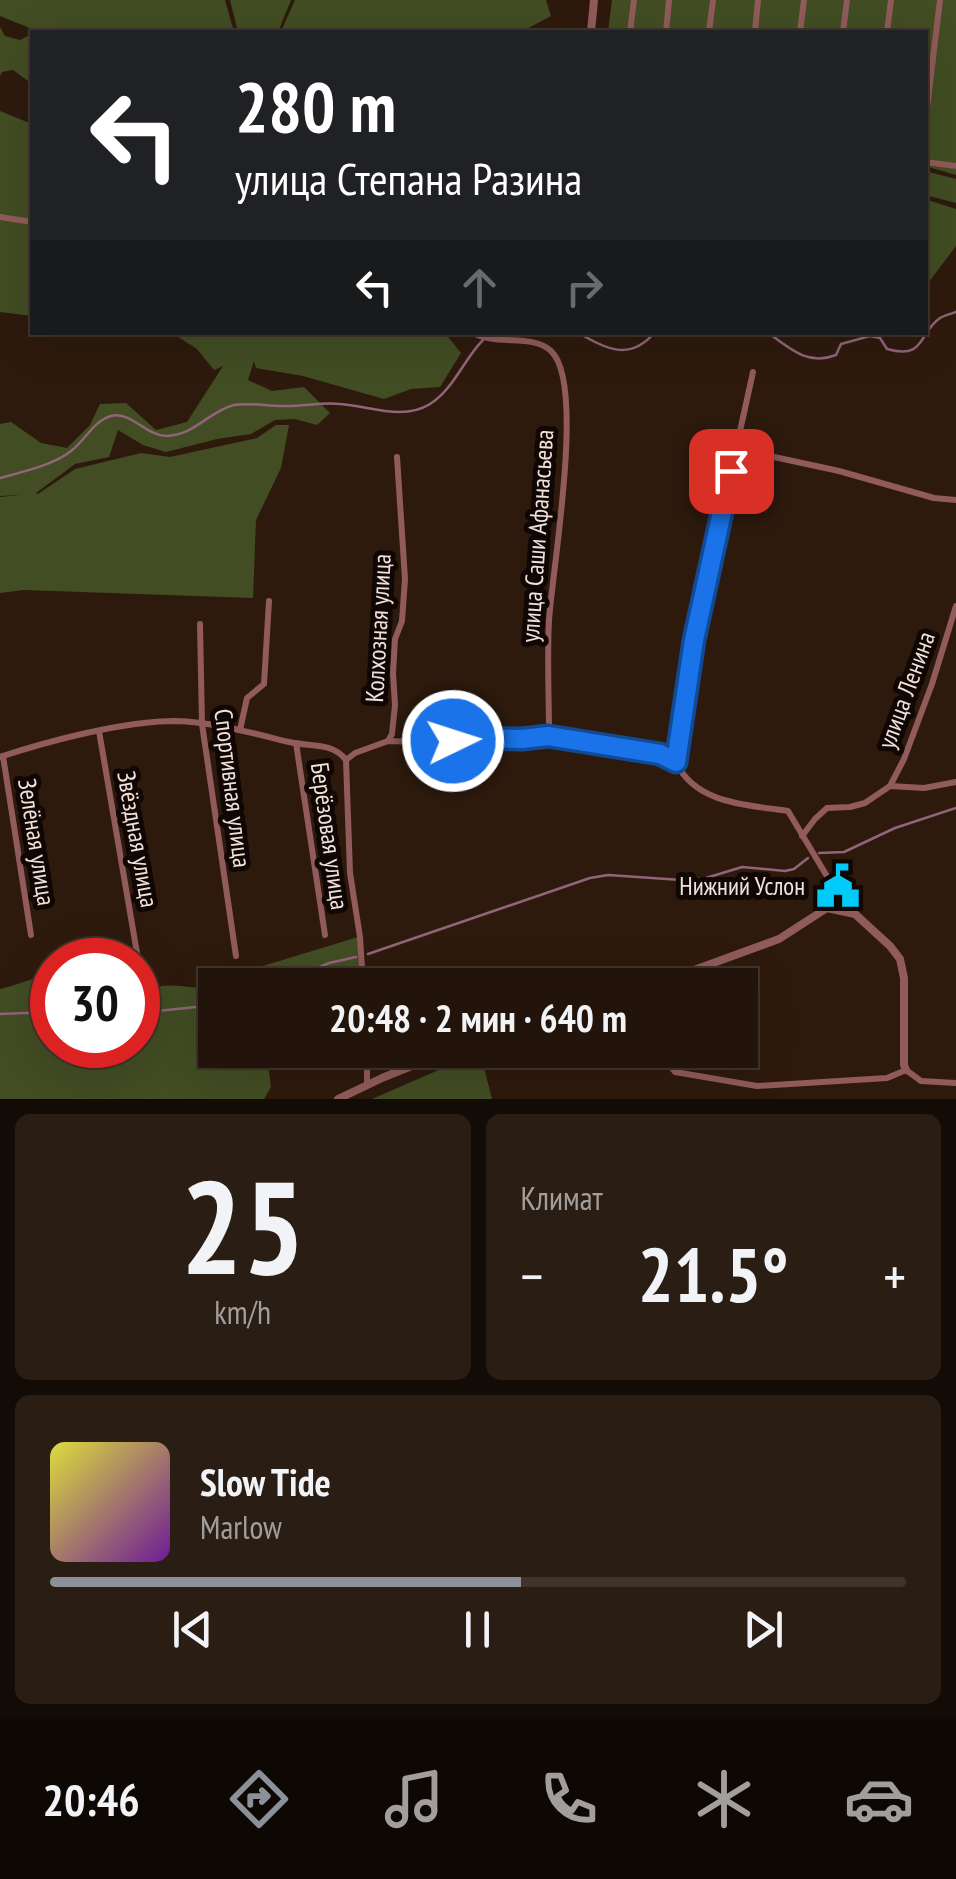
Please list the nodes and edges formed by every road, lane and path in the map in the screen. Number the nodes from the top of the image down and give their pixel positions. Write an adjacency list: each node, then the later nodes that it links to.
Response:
1 (594, 0): 10 (street)
2 (634, 0): 11 (street)
3 (669, 0): 12 (street)
4 (713, 0): 13 (street)
5 (758, 0): 14 (street)
6 (804, 0): 15 (street)
7 (846, 0): 16 (street)
8 (891, 0): 17 (street)
9 (940, 0): 18 (street)
10 (591, 30)
11 (630, 30)
12 (666, 30)
13 (709, 30)
14 (754, 30)
15 (800, 30)
16 (843, 30)
17 (887, 30)
18 (928, 100)
19 (928, 162): 20 (street)
20 (956, 166)
21 (0, 217): 22 (street)
22 (30, 222)
23 (477, 335): 34 (street, улица Саши Афанасьева)
24 (753, 372): 25 (street)
25 (737, 449): 27 (street); 39 (street)
26 (396, 457): 35 (street, Колхозная улица)
27 (956, 500)
28 (269, 601): 32 (street)
29 (956, 606): 41 (street, улица Ленина)
30 (200, 624): 31 (street, Спортивная улица)
31 (202, 724): 32 (street); 33 (street); 47 (street, Спортивная улица)
32 (240, 730): 36 (street)
33 (99, 732): 37 (street); 46 (street, Звёздная улица)
34 (548, 736): 35 (street); 39 (street)
35 (388, 741): 38 (street)
36 (296, 744): 38 (street); 44 (street, Берёзовая улица)
37 (2, 757): 45 (street, Зелёная улица)
38 (346, 760): 48 (street)
39 (676, 762): 42 (street)
40 (956, 782): 41 (street)
41 (890, 786): 42 (street)
42 (802, 837): 43 (street)
43 (855, 914): 49 (street); 53 (street)
44 (324, 934)
45 (31, 935)
46 (134, 938)
47 (236, 956)
48 (362, 968)
49 (701, 968)
50 (367, 1068): 55 (street)
51 (407, 1068): 55 (street)
52 (672, 1068): 53 (street)
53 (906, 1070): 54 (street)
54 (956, 1083)
55 (367, 1084): 56 (street)
56 (338, 1099)

